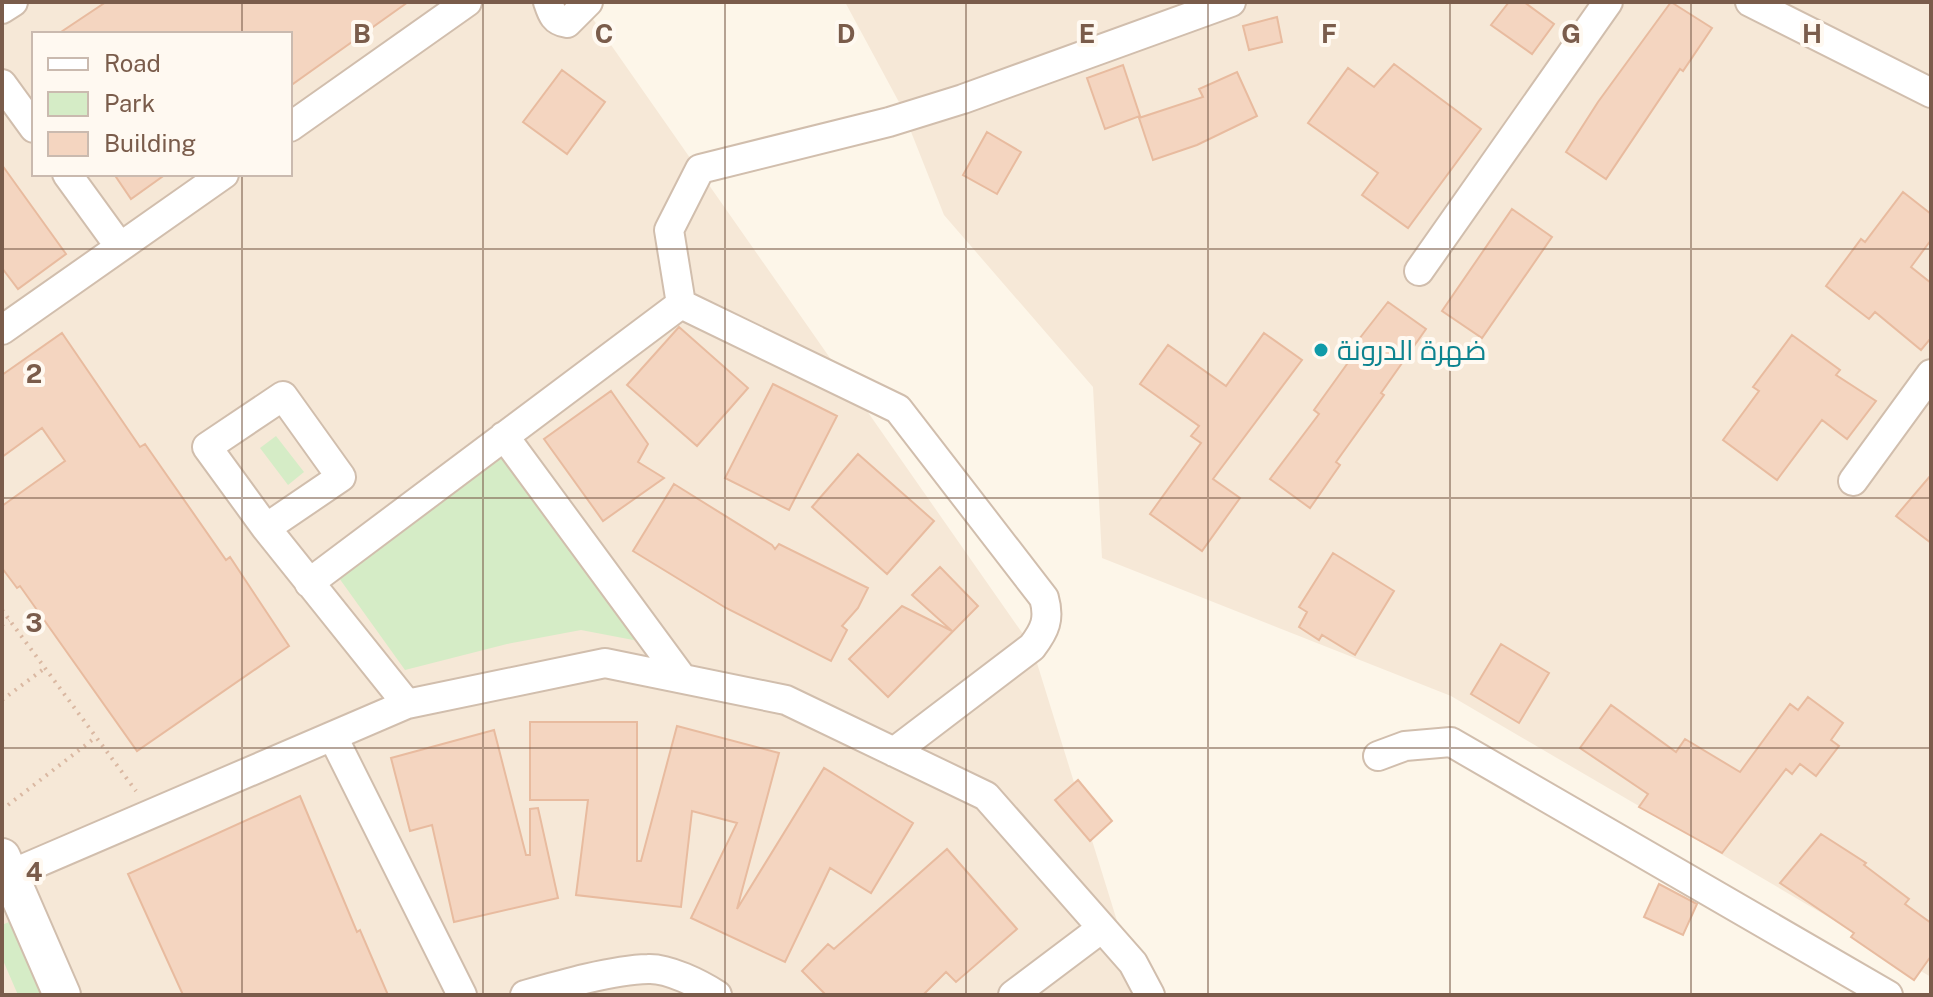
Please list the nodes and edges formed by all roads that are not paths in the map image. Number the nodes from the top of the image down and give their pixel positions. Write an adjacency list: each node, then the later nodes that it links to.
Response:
1 (13, 2): 8 (street)
2 (467, 2): 12 (street)
3 (548, 2): 4 (street)
4 (588, 2)
5 (1231, 2): 17 (street)
6 (1608, 2): 16 (street)
7 (1750, 2): 10 (street)
8 (2, 9)
9 (2, 84): 11 (street)
10 (1931, 93)
11 (32, 125)
12 (292, 126)
13 (68, 176): 15 (street)
14 (221, 176): 15 (street)
15 (120, 247): 18 (street)
16 (1419, 271)
17 (681, 304): 20 (street); 27 (street)
18 (2, 330)
19 (1931, 374): 21 (street)
20 (504, 436): 23 (street); 24 (street)
21 (1853, 481)
22 (266, 528): 22 (street); 23 (street)
23 (309, 583): 25 (street)
24 (682, 678): 25 (street); 27 (street)
25 (407, 704): 26 (street)
26 (333, 737): 29 (street); 32 (street)
27 (894, 752): 30 (street)
28 (1378, 756): 37 (street)
29 (5, 870): 31 (street)
30 (1102, 928): 35 (street); 36 (street)
31 (62, 995)
32 (462, 995)
33 (525, 995): 34 (street)
34 (717, 995)
35 (1013, 995)
36 (1150, 995)
37 (1888, 995)

